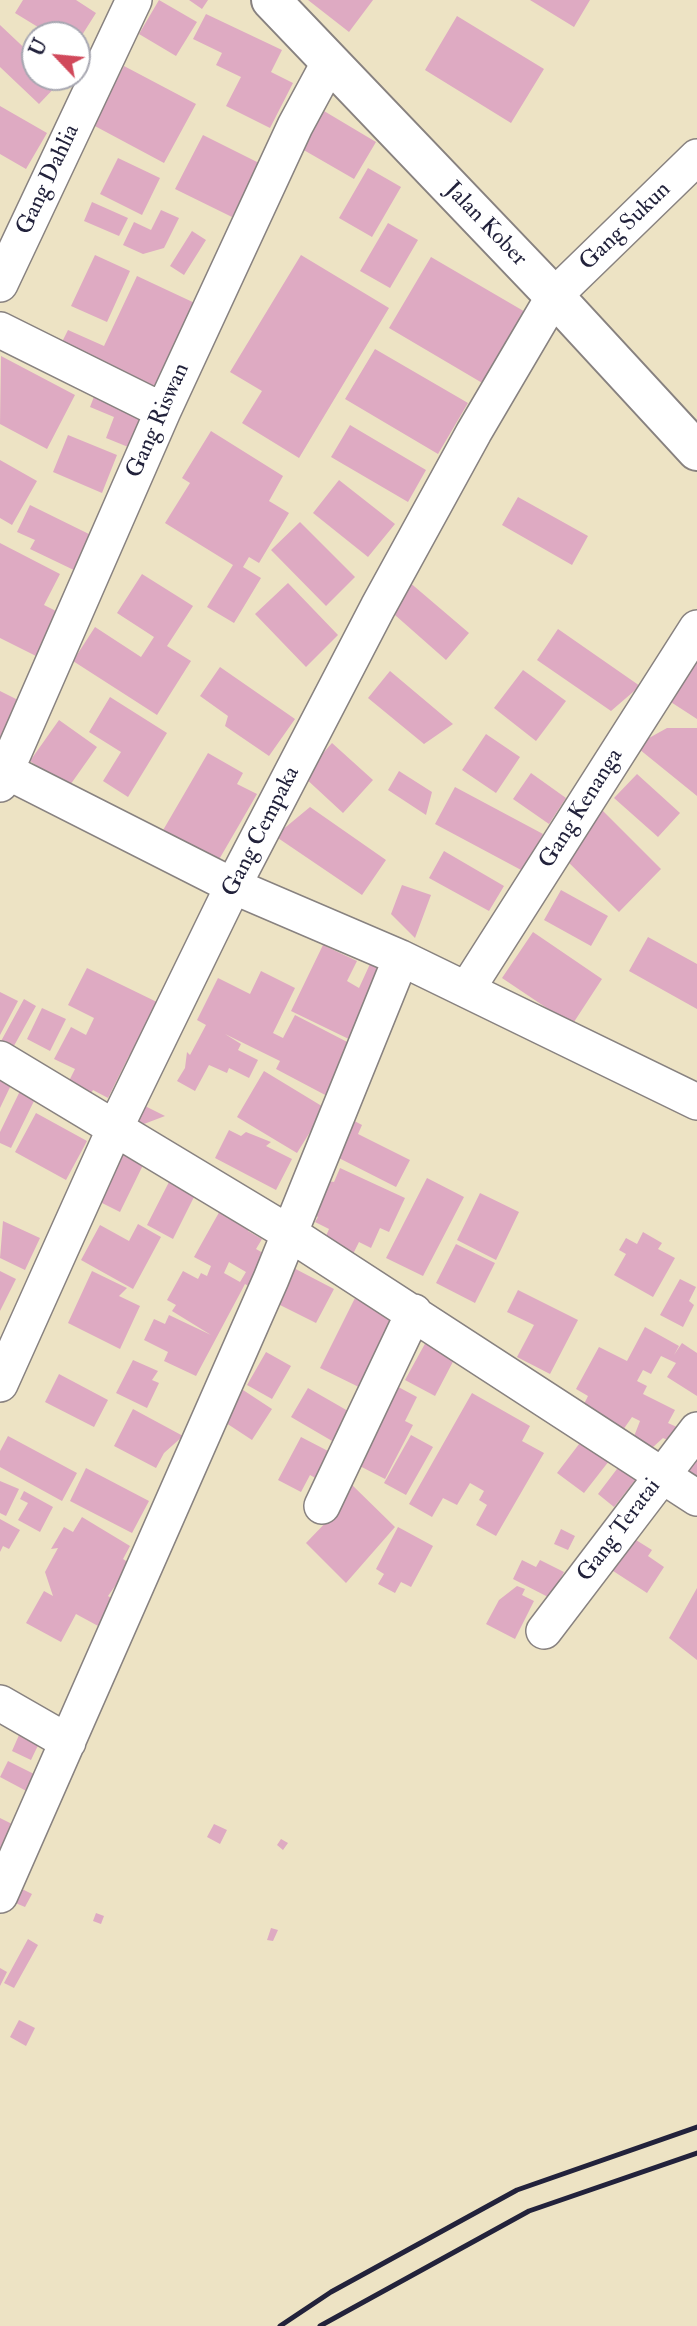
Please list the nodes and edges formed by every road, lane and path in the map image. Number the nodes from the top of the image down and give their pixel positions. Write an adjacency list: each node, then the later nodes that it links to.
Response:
1 (134, 0): 5 (street, Gang Dahlia)
2 (271, 0): 3 (street, Jalan Kober)
3 (329, 63): 6 (street, Jalan Kober); 8 (street, Gang Riswan)
4 (697, 157): 6 (street, Gang Sukun)
5 (0, 284)
6 (554, 296): 9 (street, Jalan Kober); 12 (street, Gang Cempaka)
7 (0, 330): 8 (street)
8 (163, 411): 11 (street, Gang Riswan)
9 (697, 451)
10 (697, 628): 14 (street, Gang Kenanga)
11 (2, 774): 12 (street)
12 (233, 886): 13 (street); 17 (street, Gang Cempaka)
13 (401, 958): 14 (street); 18 (street)
14 (467, 989): 16 (street)
15 (0, 1059): 17 (street)
16 (693, 1094)
17 (115, 1128): 18 (street); 20 (street, Gang Cempaka)
18 (289, 1234): 19 (street); 27 (street)
19 (414, 1312): 22 (street); 24 (street)
20 (0, 1384)
21 (697, 1430): 22 (street, Gang Teratai)
22 (663, 1474): 23 (street); 25 (street, Gang Teratai)
23 (697, 1498)
24 (322, 1506)
25 (544, 1631)
26 (0, 1703): 27 (street)
27 (68, 1742): 28 (street)
28 (0, 1895)

